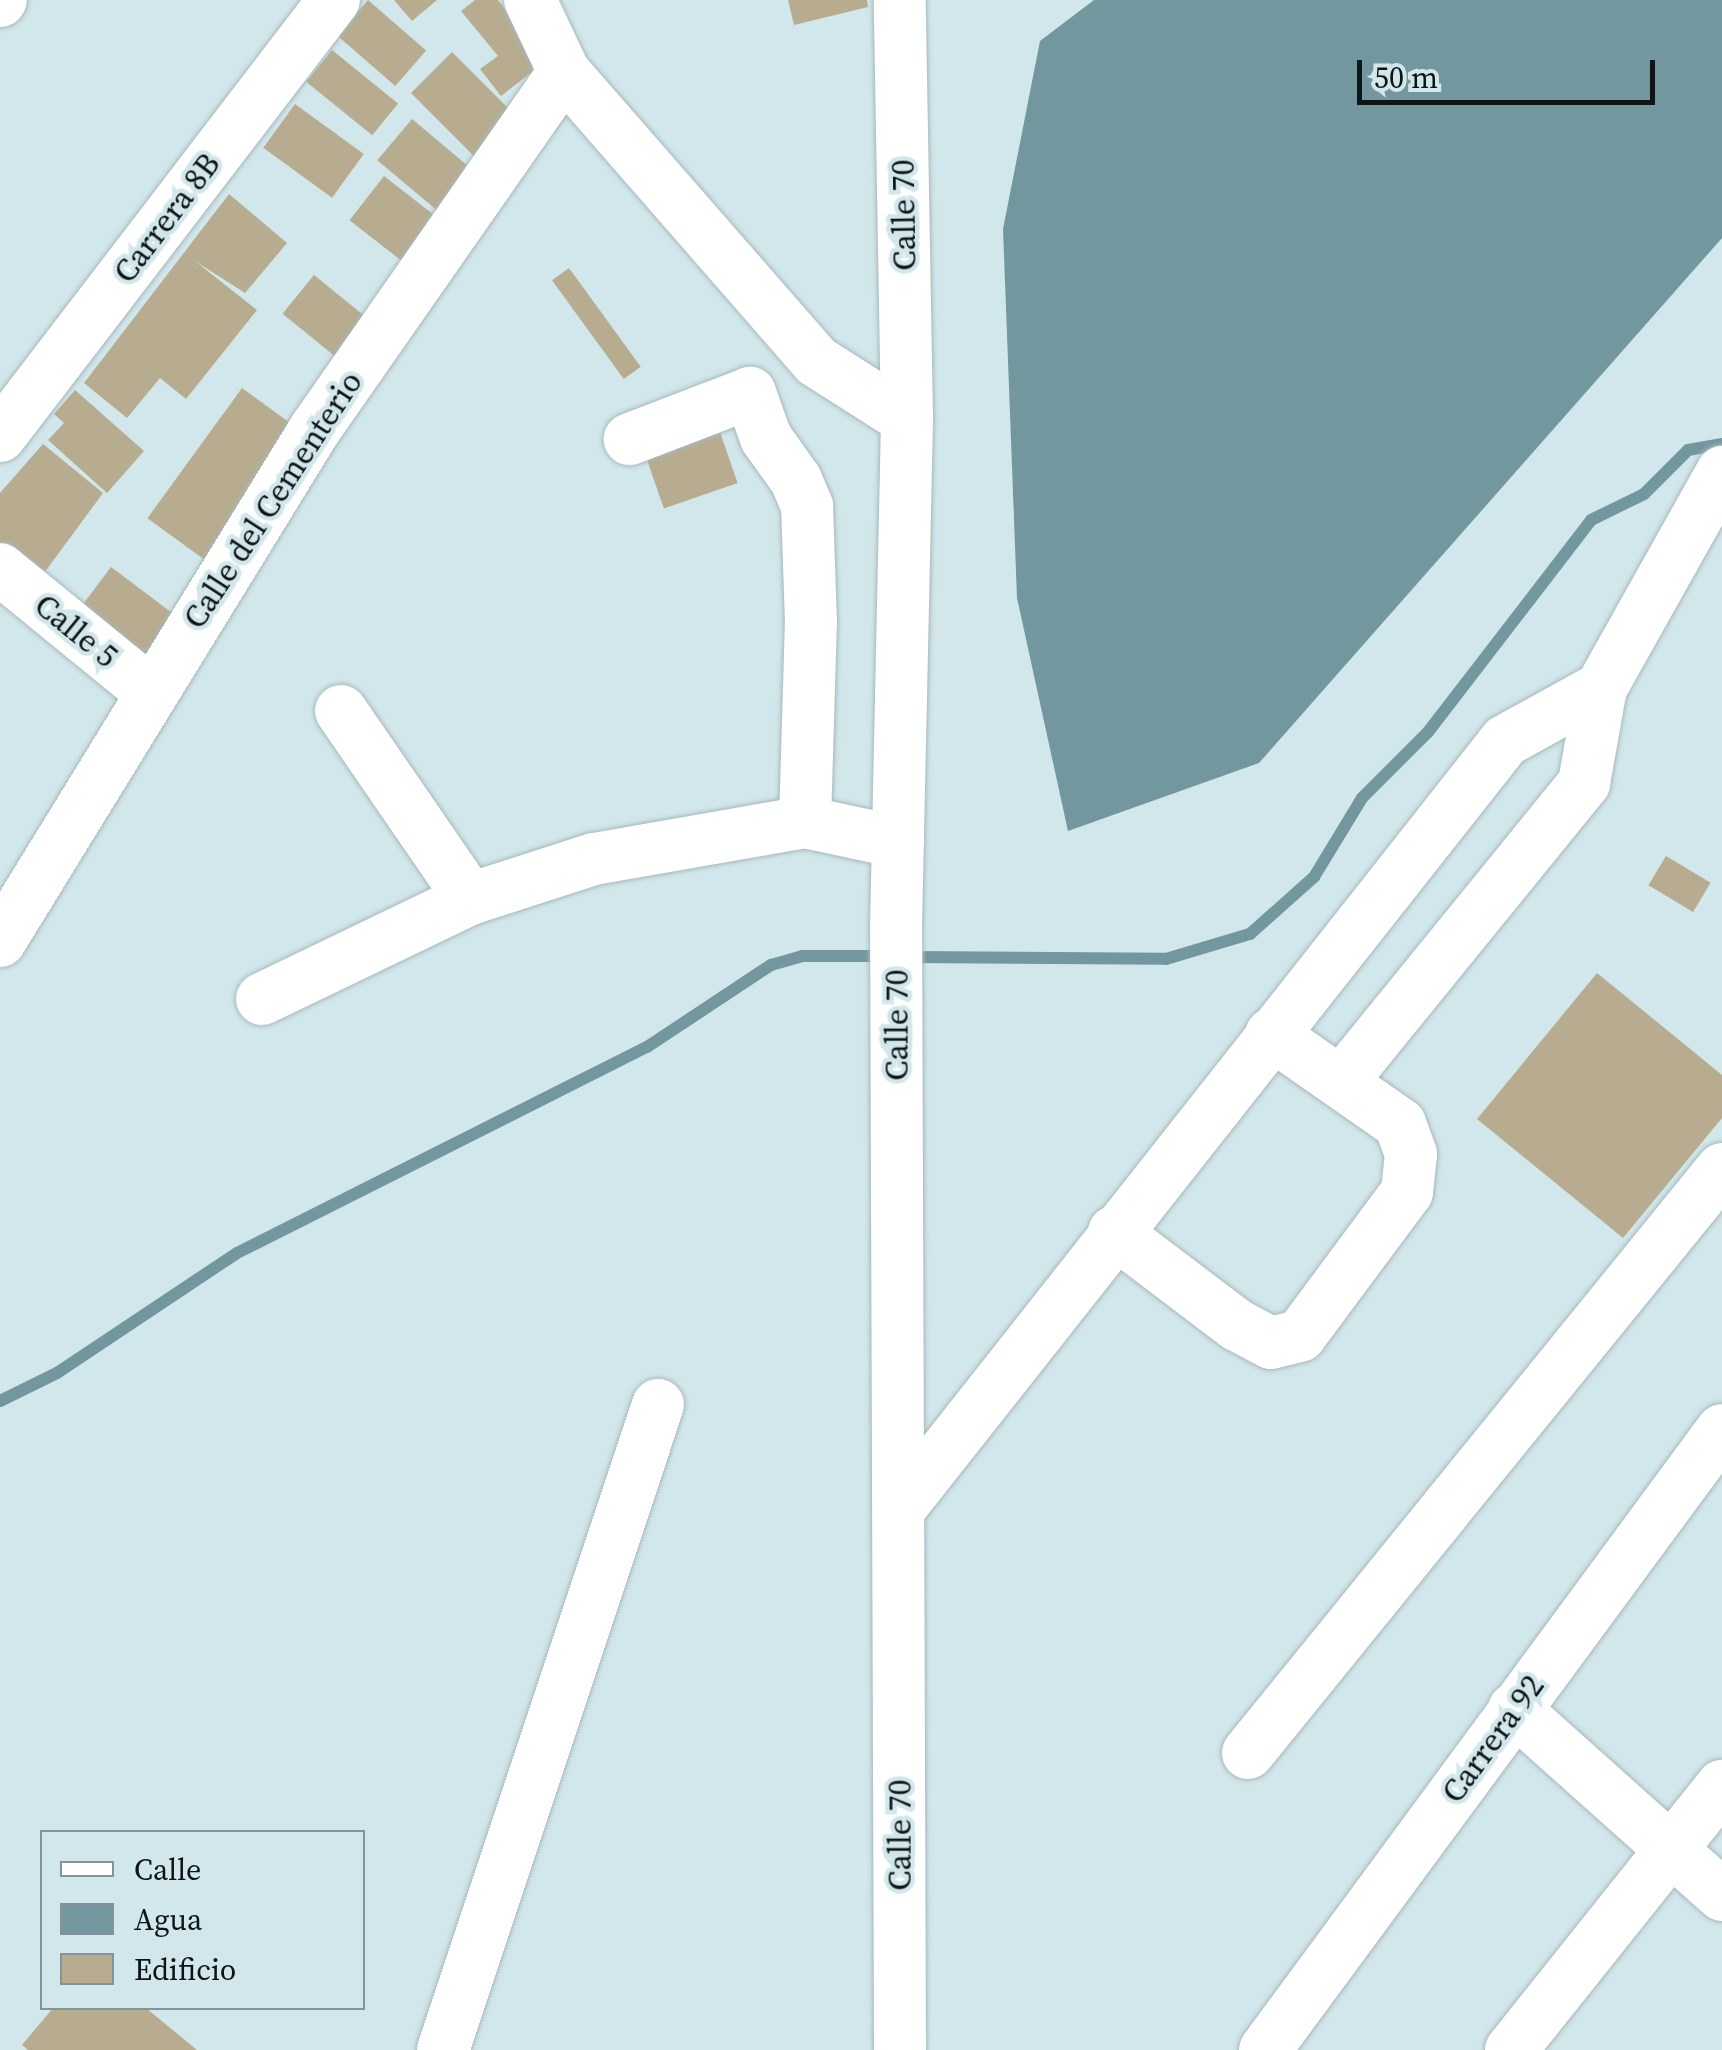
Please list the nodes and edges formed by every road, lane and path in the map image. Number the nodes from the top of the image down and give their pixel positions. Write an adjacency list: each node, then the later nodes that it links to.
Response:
1 (334, 0): 8 (street, Carrera 8B)
2 (530, 0): 4 (street)
3 (900, 0): 7 (street, Calle 70)
4 (564, 72): 5 (street); 13 (street, Calle del Cementerio)
5 (816, 361): 6 (street); 7 (street)
6 (750, 393): 9 (street); 15 (street)
7 (907, 419): 16 (street, Calle 70)
8 (0, 436)
9 (630, 440)
10 (1718, 488): 12 (street)
11 (0, 569): 13 (street, Calle 5)
12 (1601, 688): 20 (street); 21 (street)
13 (152, 693): 18 (street, Calle del Cementerio)
14 (341, 712): 17 (street)
15 (805, 822): 16 (street); 17 (street)
16 (898, 842): 26 (street, Calle 70)
17 (470, 899): 19 (street)
18 (0, 940)
19 (262, 998)
20 (1271, 1034): 21 (street); 23 (street)
21 (1342, 1081): 23 (street)
22 (1722, 1169): 28 (street)
23 (1114, 1232): 26 (street)
24 (658, 1405): 32 (street)
25 (1722, 1430): 27 (street, Carrera 92)
26 (900, 1508): 33 (street, Calle 70)
27 (1514, 1709): 30 (street); 34 (street, Carrera 92)
28 (1248, 1753)
29 (1722, 1786): 30 (street)
30 (1669, 1848): 31 (street); 35 (street)
31 (1722, 1895)
32 (443, 2050)
33 (900, 2050)
34 (1265, 2050)
35 (1511, 2050)

